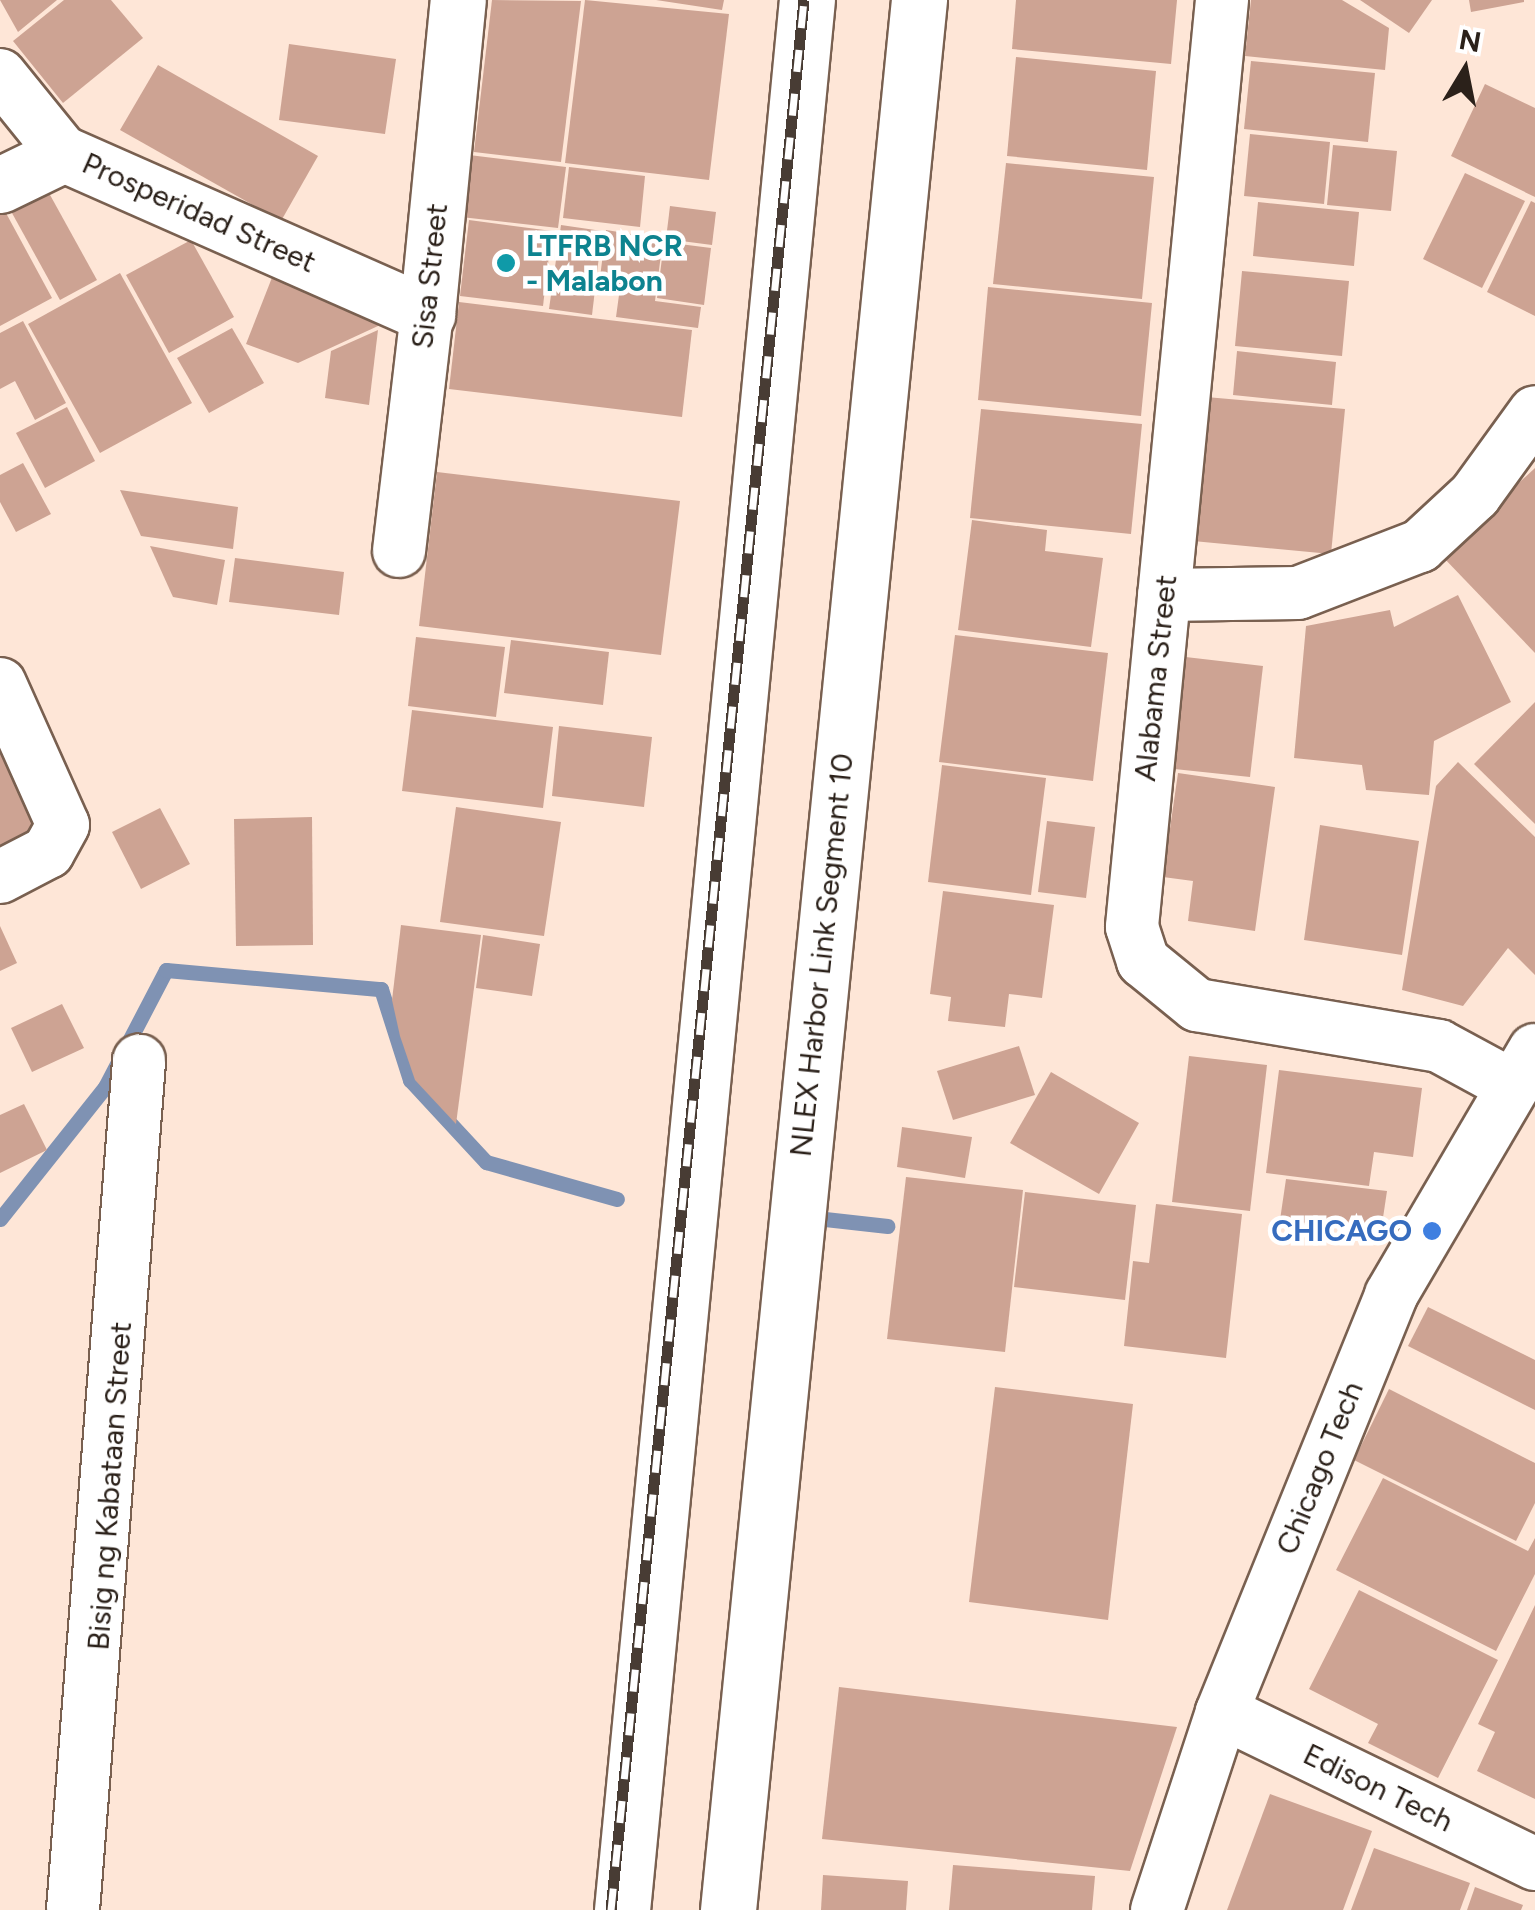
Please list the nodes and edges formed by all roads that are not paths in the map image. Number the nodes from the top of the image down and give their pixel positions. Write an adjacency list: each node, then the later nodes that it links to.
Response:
1 (458, 0): 8 (main road, Sisa Street)
2 (807, 0): 19 (main road)
3 (919, 0): 20 (main road, NLEX Harbor Link Segment 10)
4 (1222, 0): 11 (street, Alabama Street)
5 (0, 75): 6 (street, Prosperidad Street)
6 (64, 154): 7 (main road); 8 (main road, Prosperidad Street)
7 (0, 185)
8 (427, 314): 10 (street, Sisa Street)
9 (1535, 412): 11 (street)
10 (399, 551)
11 (1164, 595): 15 (street, Alabama Street)
12 (0, 684): 13 (street)
13 (0, 877)
14 (139, 1061): 18 (street, Bisig ng Kabataan Street)
15 (1522, 1067): 16 (street, Chicago Tech)
16 (1222, 1712): 17 (street, Edison Tech); 21 (street, Chicago Tech)
17 (1535, 1864)
18 (73, 1910)
19 (622, 1910)
20 (728, 1910)
21 (1157, 1910)

